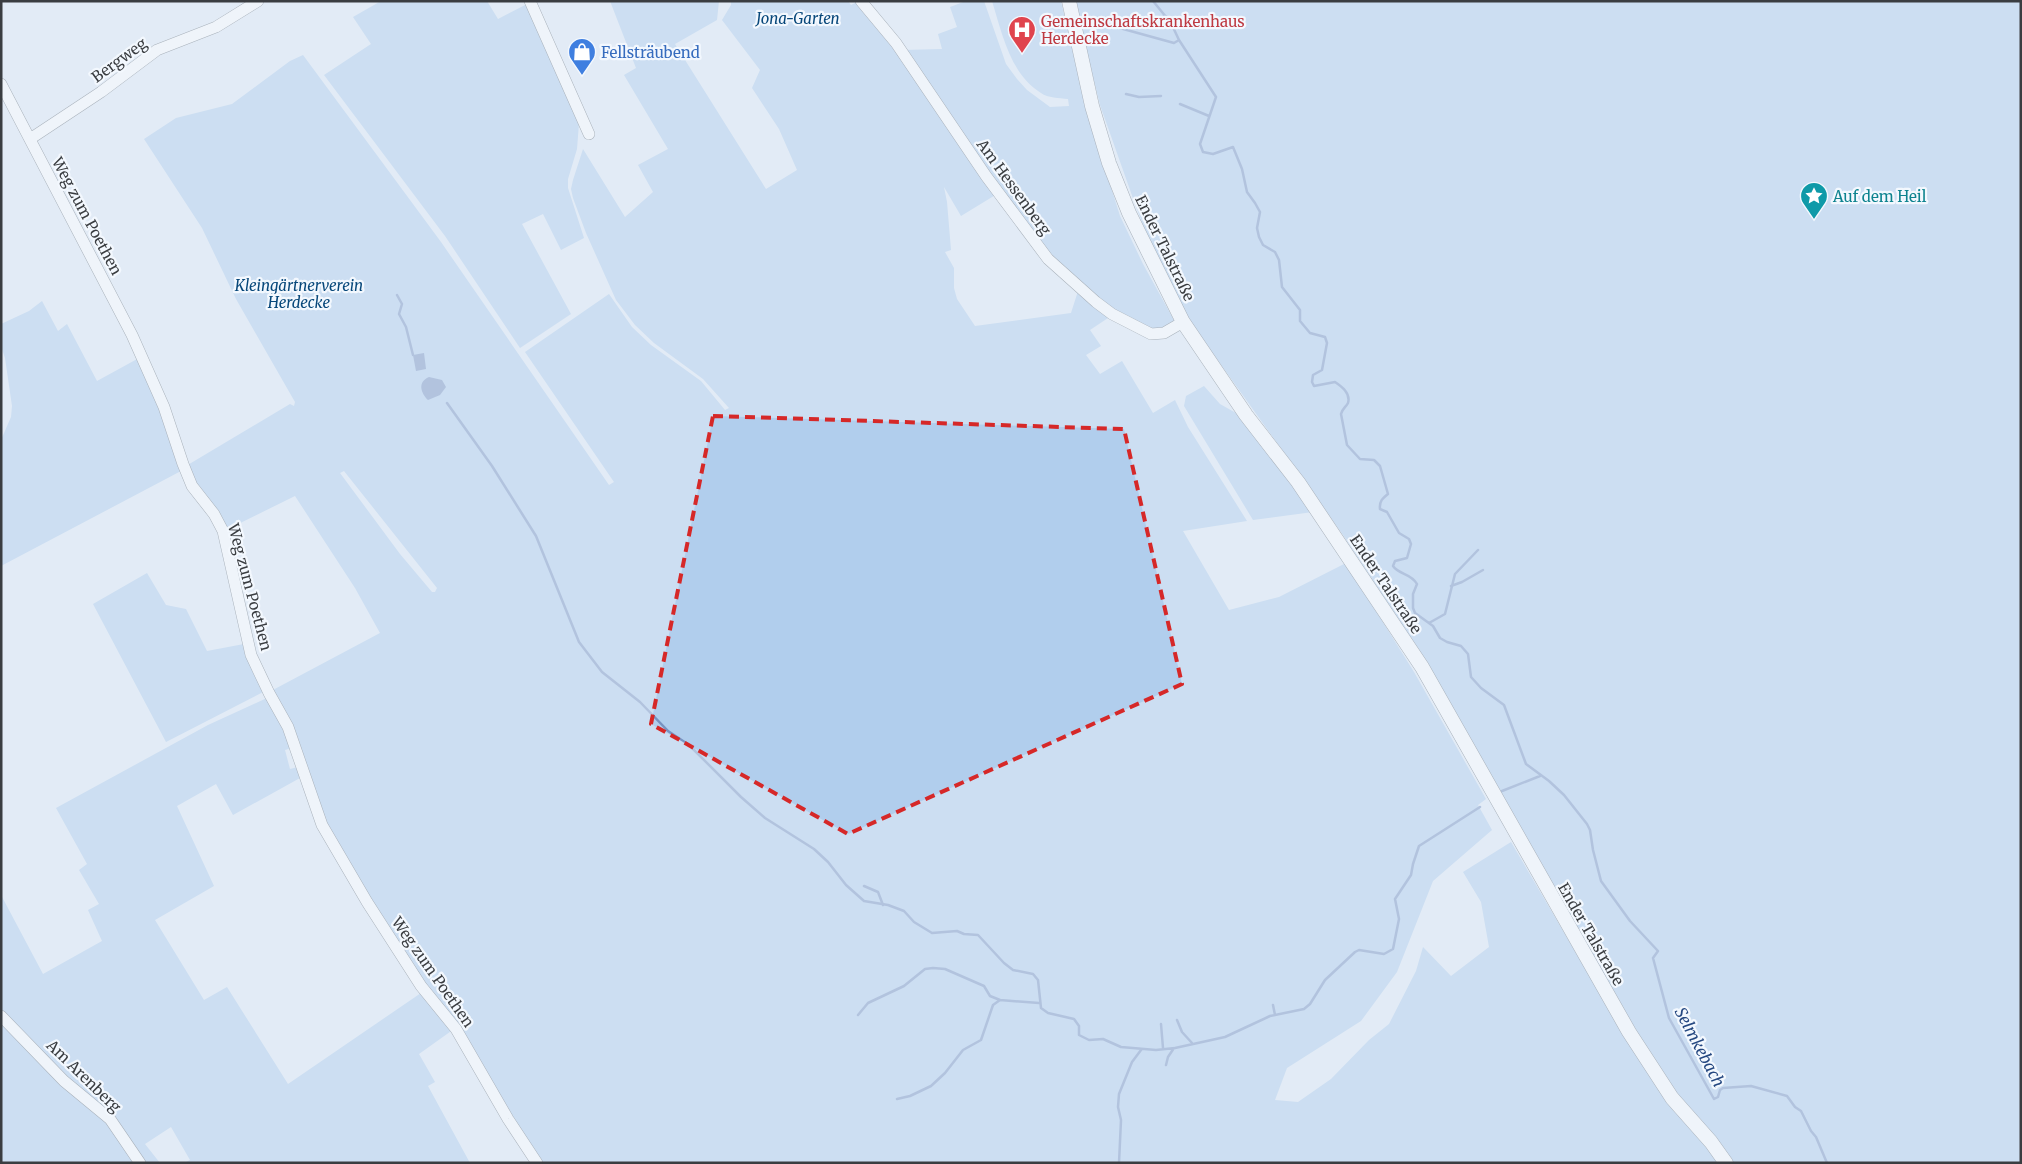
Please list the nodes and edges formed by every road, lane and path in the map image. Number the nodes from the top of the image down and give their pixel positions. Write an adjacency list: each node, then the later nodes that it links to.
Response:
1 (258, 1): 7 (street, Bergweg)
2 (530, 1): 6 (street)
3 (860, 1): 8 (street, Am Hessenberg)
4 (1069, 1): 8 (main road, Ender Talstraße)
5 (1, 84): 7 (street, Weg zum Poethen)
6 (589, 134)
7 (30, 139): 11 (street, Weg zum Poethen)
8 (1184, 322): 12 (main road, Ender Talstraße)
9 (1, 1016): 10 (street, Am Arenberg)
10 (140, 1163)
11 (537, 1163)
12 (1726, 1163)

